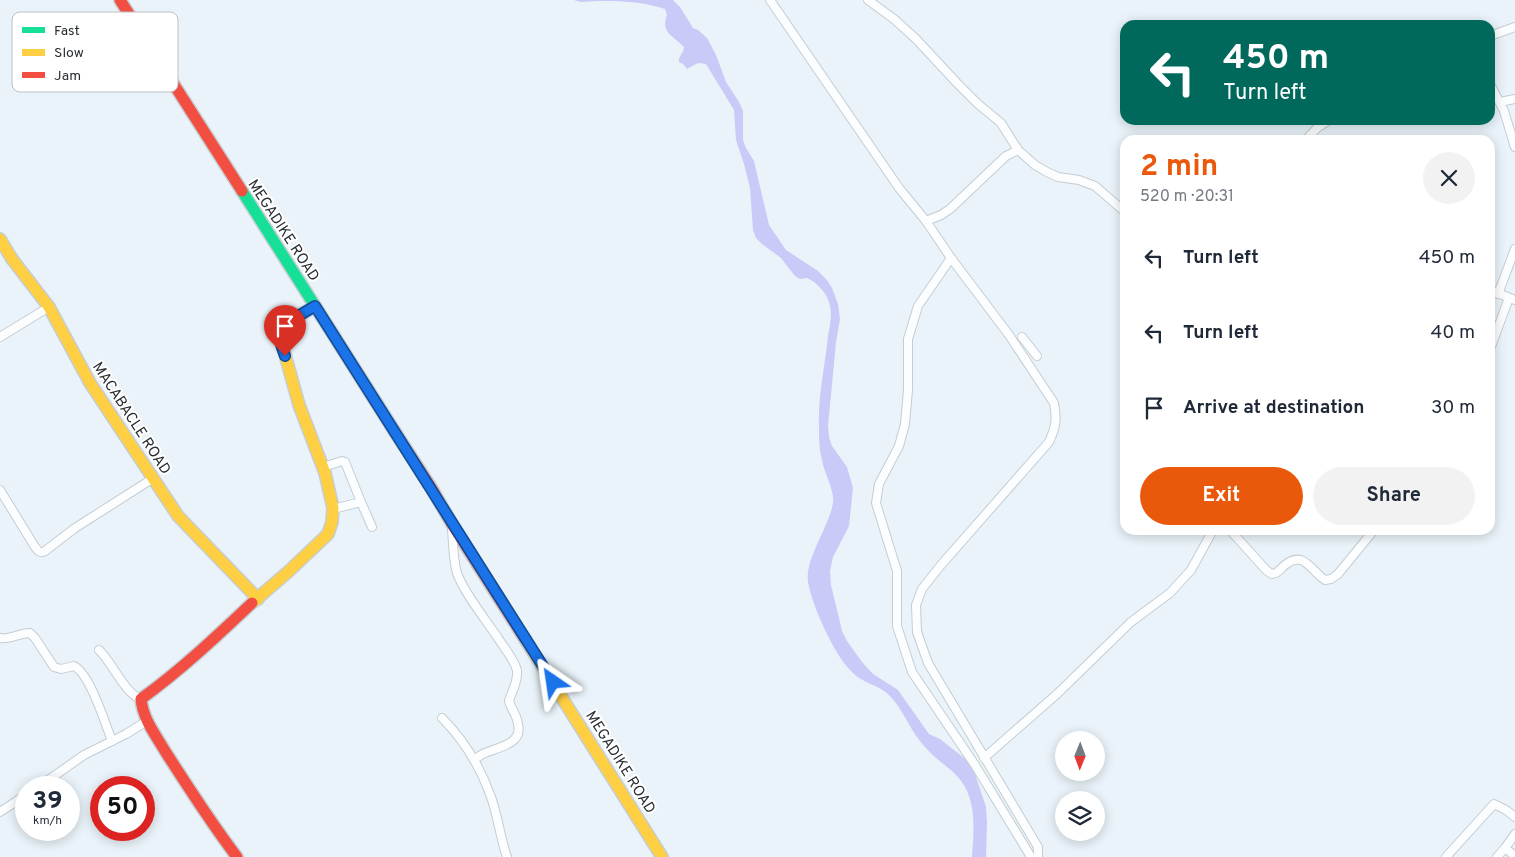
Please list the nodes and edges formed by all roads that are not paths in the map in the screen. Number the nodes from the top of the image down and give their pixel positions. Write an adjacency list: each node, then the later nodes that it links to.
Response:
1 (120, 0): 4 (street, MEGADIKE ROAD)
2 (770, 0): 16 (street)
3 (868, 0): 14 (street)
4 (128, 12)
5 (1515, 27): 6 (street)
6 (1495, 34)
7 (178, 91): 23 (street, MEGADIKE ROAD)
8 (1495, 93): 10 (street)
9 (1515, 99): 10 (street)
10 (1500, 102): 13 (street)
11 (1322, 125): 12 (street)
12 (1311, 135)
13 (1515, 147)
14 (1018, 150): 15 (street); 16 (street)
15 (1120, 208)
16 (926, 221): 19 (street)
17 (0, 239): 24 (street, MACABACLE ROAD)
18 (1515, 248): 21 (street)
19 (951, 258): 46 (street); 58 (street)
20 (1495, 292): 21 (street)
21 (1498, 294): 22 (street)
22 (1512, 299): 27 (street)
23 (315, 306): 29 (street); 34 (street, MEGADIKE ROAD)
24 (49, 307): 26 (street); 30 (street, MACABACLE ROAD)
25 (1022, 336): 28 (street)
26 (0, 337)
27 (1495, 338)
28 (1037, 356)
29 (323, 467): 32 (street); 33 (street)
30 (152, 479): 31 (street); 39 (street, MACABACLE ROAD)
31 (0, 490)
32 (361, 502): 33 (street); 35 (street)
33 (333, 510): 39 (street)
34 (452, 524): 47 (street); 57 (street, MEGADIKE ROAD)
35 (372, 527)
36 (1210, 535): 46 (street)
37 (1235, 535): 38 (street)
38 (1370, 535)
39 (258, 599): 42 (street)
40 (0, 638): 45 (street)
41 (99, 650): 42 (street)
42 (141, 699): 44 (street)
43 (442, 718): 47 (street)
44 (147, 721): 45 (street); 55 (street)
45 (112, 741): 48 (street)
46 (984, 758): 59 (street)
47 (475, 759): 56 (street)
48 (55, 776)
49 (15, 802): 50 (street)
50 (0, 812)
51 (1515, 817): 60 (street)
52 (1515, 834): 53 (street)
53 (1505, 848): 54 (street); 61 (street)
54 (1515, 856)
55 (237, 857)
56 (507, 857)
57 (662, 857)
58 (1031, 857)
59 (1038, 857)
60 (1446, 857)
61 (1497, 857)

